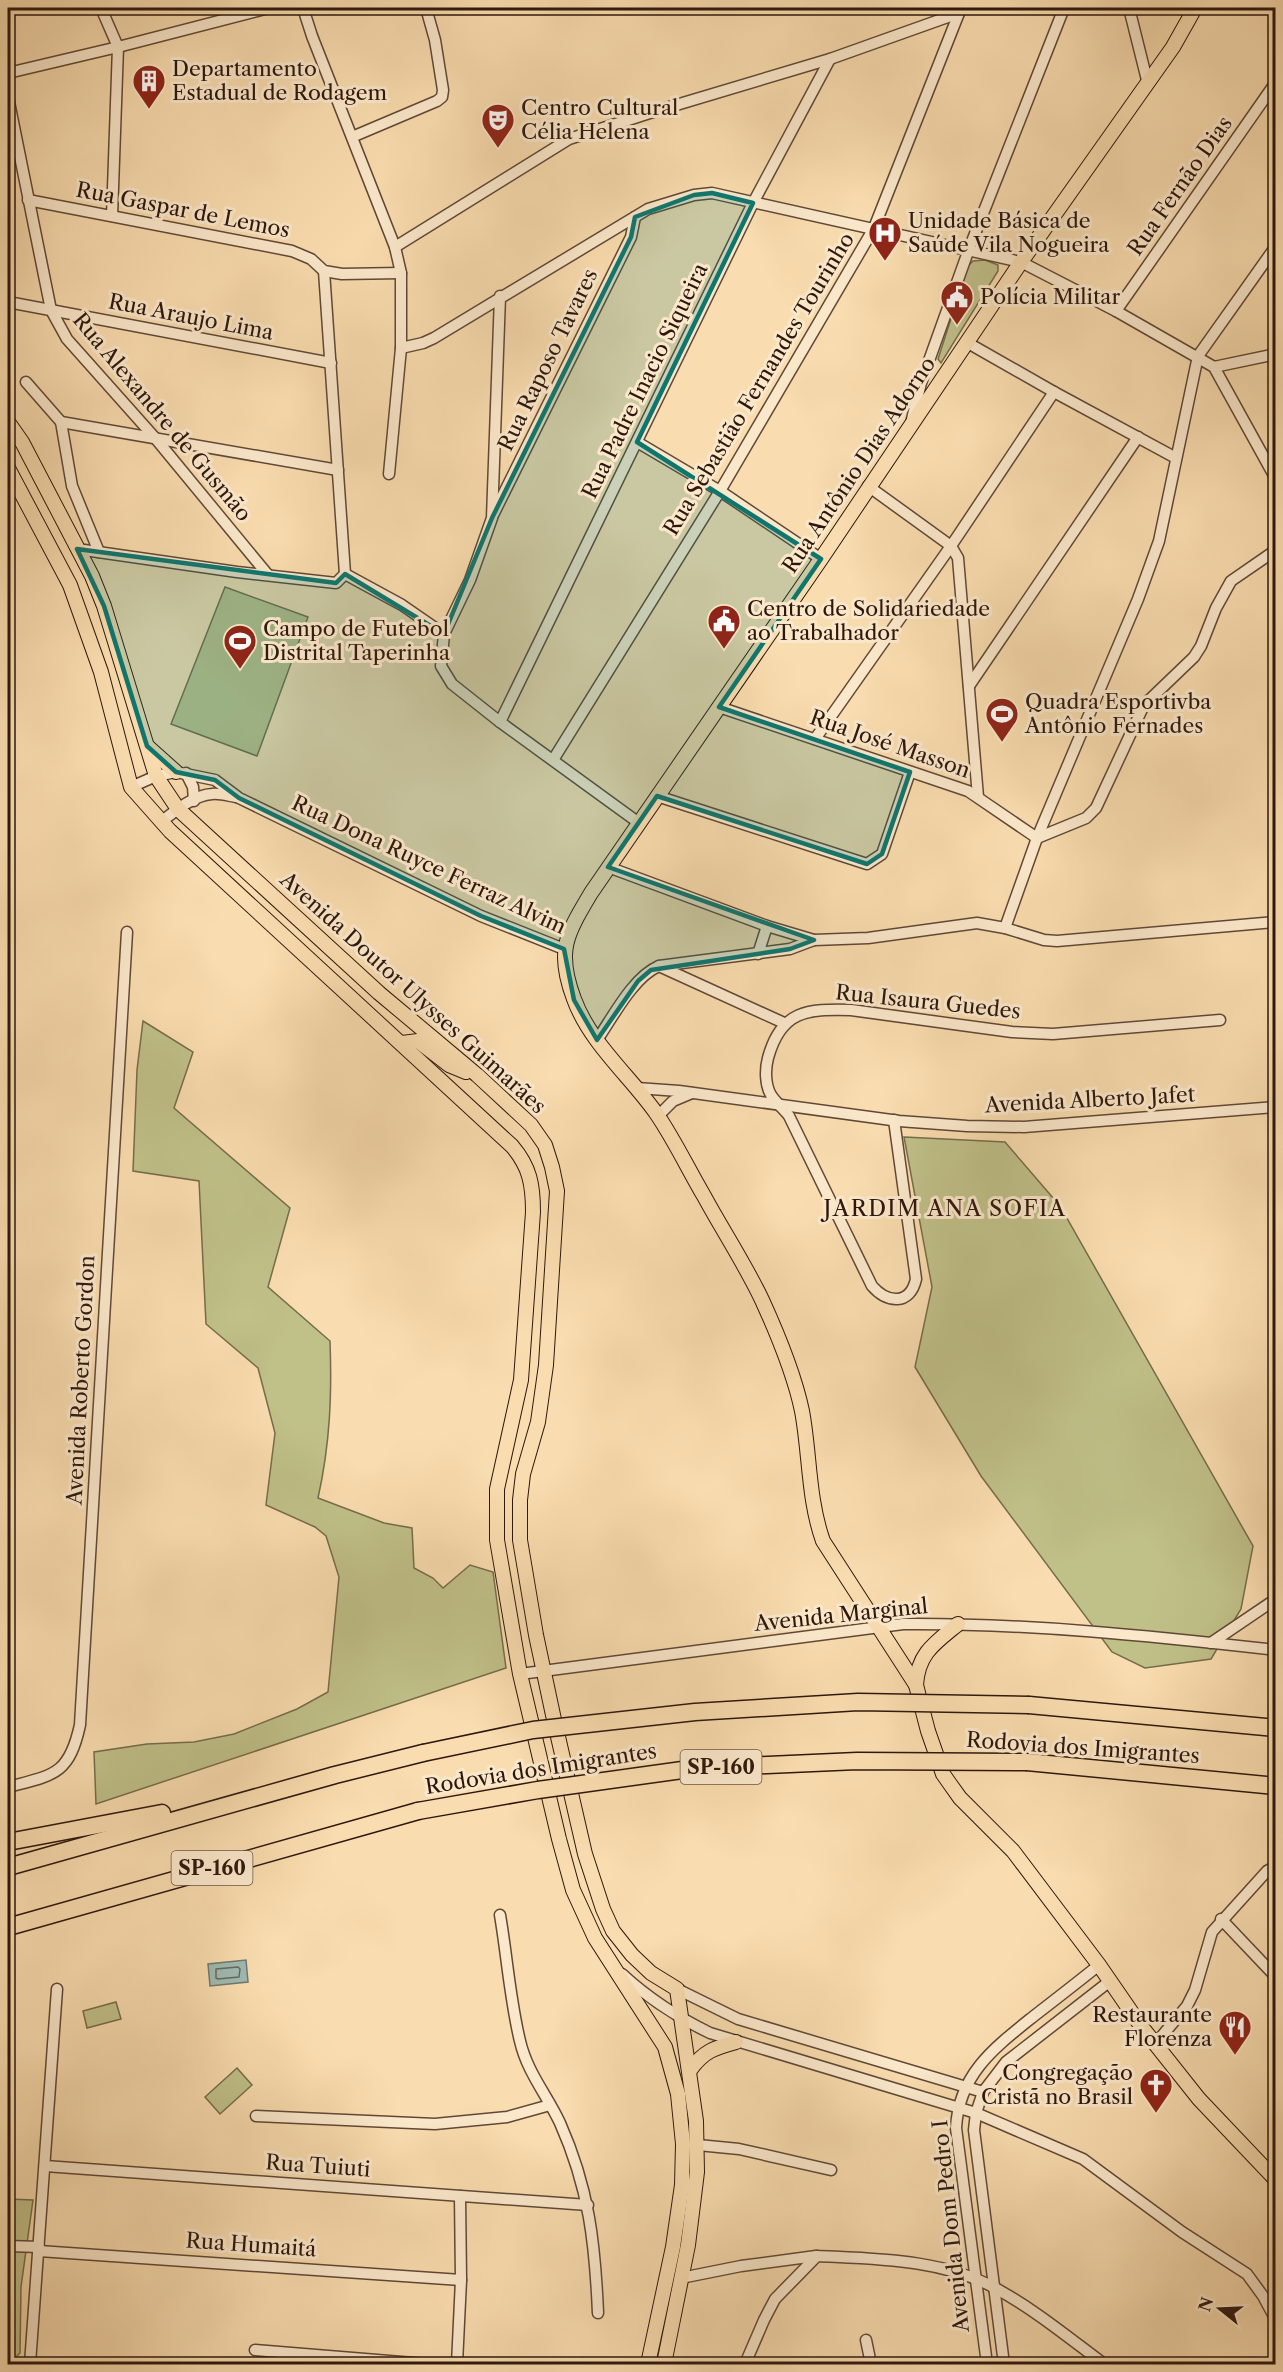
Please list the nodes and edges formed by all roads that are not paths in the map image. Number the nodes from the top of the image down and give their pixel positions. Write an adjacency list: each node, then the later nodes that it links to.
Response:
1 (101, 8): 9 (street)
2 (269, 8): 9 (street)
3 (303, 8): 15 (street)
4 (426, 8): 15 (street)
5 (1064, 8): 23 (street)
6 (1129, 8): 13 (street)
7 (1195, 8): 13 (main road, Rua Antônio Dias Adorno)
8 (960, 10): 10 (street); 20 (street, Rua Sebastião Fernandes Tourinho)
9 (118, 47): 11 (street); 18 (street)
10 (830, 58): 17 (street, Rua Padre Inacio Siqueira); 22 (street)
11 (8, 73)
12 (1275, 82): 30 (street, Rua Fernão Dias)
13 (1148, 84): 24 (main road, Rua Antônio Dias Adorno)
14 (8, 97): 16 (street, Rua Alexandre de Gusmão)
15 (352, 137): 22 (street)
16 (28, 200): 18 (street, Rua Gaspar de Lemos); 29 (street, Rua Alexandre de Gusmão)
17 (753, 203): 19 (street); 20 (street); 46 (street, Rua Padre Inacio Siqueira)
18 (112, 216): 25 (street, Rua Gaspar de Lemos)
19 (635, 217): 27 (street); 55 (street, Rua Raposo Tavares)
20 (874, 228): 23 (street); 54 (street, Rua Sebastião Fernandes Tourinho)
21 (1275, 246): 34 (street)
22 (395, 247): 26 (street)
23 (969, 249): 24 (street); 35 (street)
24 (1021, 262): 30 (street); 31 (main road, Rua Antônio Dias Adorno)
25 (324, 271): 26 (street, Rua Gaspar de Lemos); 36 (street)
26 (401, 273): 32 (street)
27 (500, 296): 32 (street); 55 (street)
28 (8, 302): 29 (street, Rua Araujo Lima)
29 (51, 310): 36 (street, Rua Araujo Lima); 45 (street, Rua Alexandre de Gusmão)
30 (1116, 311): 34 (street)
31 (968, 343): 39 (main road, Rua Antônio Dias Adorno); 40 (street)
32 (401, 348): 51 (street)
33 (1275, 354): 37 (street)
34 (1198, 356): 37 (street); 47 (street)
35 (930, 361): 39 (street); 43 (street)
36 (331, 363): 50 (street)
37 (1214, 367): 48 (street)
38 (26, 382): 42 (street)
39 (939, 382): 43 (main road, Rua Antônio Dias Adorno)
40 (1054, 392): 44 (street); 56 (street)
41 (8, 422): 57 (main road, Avenida Doutor Ulysses Guimarães)
42 (61, 422): 45 (street); 59 (street)
43 (910, 425): 53 (main road, Rua Antônio Dias Adorno)
44 (1138, 437): 47 (street); 64 (street)
45 (156, 438): 50 (street); 62 (street, Rua Alexandre de Gusmão)
46 (637, 442): 54 (street); 66 (street, Rua Padre Inacio Siqueira)
47 (1176, 458): 81 (street)
48 (1270, 458): 52 (street)
49 (8, 468): 73 (main road, Avenida Doutor Ulysses Guimarães)
50 (338, 470): 61 (street)
51 (389, 474)
52 (1275, 479)
53 (868, 486): 56 (street); 60 (main road, Rua Antônio Dias Adorno)
54 (720, 491): 60 (street); 69 (street, Rua Sebastião Fernandes Tourinho)
55 (492, 518): 63 (street)
56 (951, 546): 64 (street); 67 (street)
57 (78, 549): 59 (street); 68 (main road, Avenida Doutor Ulysses Guimarães)
58 (1275, 550): 81 (street)
59 (99, 552): 62 (street)
60 (821, 559): 65 (main road, Rua Antônio Dias Adorno)
61 (345, 574): 62 (street); 63 (street)
62 (268, 575)
63 (444, 634): 66 (street)
64 (969, 686): 75 (street)
65 (719, 706): 67 (street, Rua José Masson); 74 (main road, Rua Antônio Dias Adorno)
66 (500, 722): 69 (street)
67 (815, 739): 71 (street, Rua José Masson)
68 (147, 746): 70 (main road); 72 (main road, Avenida Doutor Ulysses Guimarães)
69 (553, 760): 80 (street)
70 (181, 772): 72 (street, Rua Dona Ruyce Ferraz Alvim); 76 (street, Rua Dona Ruyce Ferraz Alvim); 77 (street)
71 (910, 772): 74 (street); 75 (street, Rua José Masson)
72 (156, 776): 73 (street, Rua Dona Ruyce Ferraz Alvim); 78 (main road, Avenida Doutor Ulysses Guimarães)
73 (131, 786): 79 (main road, Avenida Doutor Ulysses Guimarães)
74 (657, 796): 80 (main road, Rua Antônio Dias Adorno)
75 (978, 797): 81 (street, Rua José Masson)
76 (239, 798): 77 (street, Rua Dona Ruyce Ferraz Alvim); 88 (street, Rua Dona Ruyce Ferraz Alvim)
77 (194, 801): 78 (street, Rua Dona Ruyce Ferraz Alvim)
78 (178, 809): 79 (street, Rua Dona Ruyce Ferraz Alvim); 95 (main road, Avenida Doutor Ulysses Guimarães)
79 (161, 822): 94 (main road, Avenida Doutor Ulysses Guimarães)
80 (639, 823): 82 (main road, Rua Antônio Dias Adorno)
81 (1037, 838): 85 (street)
82 (608, 867): 84 (street); 88 (main road, Rua Antônio Dias Adorno)
83 (1275, 922): 85 (street)
84 (767, 926): 87 (street); 89 (street)
85 (1005, 928): 87 (street)
86 (127, 932): 116 (street, Avenida Roberto Gordon)
87 (814, 940): 89 (street)
88 (564, 949): 93 (main road, Rua Dona Ruyce Ferraz Alvim)
89 (758, 954): 90 (street)
90 (659, 966): 92 (street); 93 (street)
91 (1220, 1020): 92 (street, Rua Isaura Guedes)
92 (784, 1023): 98 (street)
93 (597, 1040): 96 (main road, Rua Dona Ruyce Ferraz Alvim)
94 (402, 1043): 95 (main road); 102 (main road, Avenida Doutor Ulysses Guimarães)
95 (477, 1075): 103 (main road, Avenida Doutor Ulysses Guimarães)
96 (637, 1088): 97 (street, Avenida Alberto Jafet); 100 (main road, Rua Dona Ruyce Ferraz Alvim)
97 (692, 1094): 98 (street, Avenida Alberto Jafet); 100 (street)
98 (780, 1105): 101 (street, Avenida Alberto Jafet); 101 (street)
99 (1275, 1107): 101 (street, Avenida Alberto Jafet)
100 (658, 1116): 108 (main road, Rua Dona Ruyce Ferraz Alvim)
101 (894, 1120)
102 (521, 1380): 103 (main road); 104 (main road, Avenida Doutor Ulysses Guimarães)
103 (529, 1454): 105 (main road, Avenida Doutor Ulysses Guimarães)
104 (500, 1471): 105 (main road); 112 (main road, Avenida Doutor Ulysses Guimarães)
105 (520, 1540): 111 (main road, Avenida Doutor Ulysses Guimarães)
106 (1275, 1599): 109 (street)
107 (958, 1624): 108 (street, Avenida Marginal); 109 (street, Avenida Marginal); 113 (main road)
108 (880, 1628): 111 (street, Avenida Marginal); 113 (main road, Rua Dona Ruyce Ferraz Alvim)
109 (1211, 1643): 110 (street, Avenida Marginal)
110 (1275, 1650)
111 (543, 1670): 112 (street, Avenida Marginal); 131 (main road, Avenida Doutor Ulysses Guimarães)
112 (520, 1674): 127 (main road, Avenida Doutor Ulysses Guimarães)
113 (916, 1685): 126 (main road, Rua Dona Ruyce Ferraz Alvim)
114 (1275, 1728): 117 (highway, Rodovia dos Imigrantes / SP-160, bridge)
115 (1275, 1786): 121 (highway, Rodovia dos Imigrantes / SP-160, bridge)
116 (8, 1787)
117 (263, 1795): 118 (highway); 120 (highway, Rodovia dos Imigrantes / SP-160)
118 (8, 1842)
119 (1275, 1866): 123 (street)
120 (8, 1868)
121 (77, 1907): 124 (highway, Rodovia dos Imigrantes / SP-160); 125 (highway)
122 (500, 1915): 138 (street)
123 (1221, 1920): 128 (street); 134 (street)
124 (8, 1927)
125 (8, 1938)
126 (1099, 1965): 129 (main road, Rua Dona Ruyce Ferraz Alvim); 136 (street, Avenida Dom Pedro I)
127 (617, 1969): 132 (street, Avenida Doutor Ulysses Guimarães); 162 (main road, Avenida Doutor Ulysses Guimarães)
128 (1275, 1977)
129 (1110, 1981): 134 (main road, Rua Dona Ruyce Ferraz Alvim); 137 (street, Avenida Dom Pedro I)
130 (57, 1989): 143 (street)
131 (677, 1989): 132 (main road); 136 (street)
132 (680, 2019): 133 (street, Avenida Doutor Ulysses Guimarães); 135 (main road)
133 (736, 2042): 135 (main road); 139 (street, Avenida Doutor Ulysses Guimarães)
134 (1156, 2043): 145 (main road, Rua Dona Ruyce Ferraz Alvim)
135 (690, 2070): 142 (main road)
136 (965, 2087): 137 (street); 139 (street, Avenida Dom Pedro I)
137 (983, 2092): 140 (street, Avenida Dom Pedro I)
138 (550, 2105): 141 (street); 147 (street)
139 (957, 2108): 140 (street, Avenida Doutor Ulysses Guimarães); 152 (street, Avenida Dom Pedro I)
140 (976, 2114): 154 (street, Avenida Dom Pedro I); 156 (street, Avenida Doutor Ulysses Guimarães)
141 (256, 2116)
142 (698, 2145): 144 (street); 151 (main road)
143 (45, 2166): 146 (street, Rua Tuiuti); 149 (street)
144 (831, 2170)
145 (1275, 2180)
146 (460, 2196): 147 (street, Rua Tuiuti); 153 (street)
147 (588, 2205): 155 (street)
148 (8, 2246): 149 (street, Rua Humaitá)
149 (39, 2249): 153 (street, Rua Humaitá); 159 (street)
150 (817, 2256): 151 (street); 152 (street); 164 (street)
151 (681, 2278): 163 (main road)
152 (975, 2279): 154 (street); 166 (street, Avenida Dom Pedro I)
153 (461, 2280): 161 (street)
154 (994, 2287): 167 (street, Avenida Dom Pedro I); 168 (street)
155 (598, 2313)
156 (1275, 2320)
157 (866, 2340): 165 (street)
158 (255, 2350): 160 (street)
159 (30, 2364)
160 (426, 2364)
161 (458, 2364)
162 (648, 2364)
163 (664, 2364)
164 (745, 2364)
165 (871, 2364)
166 (987, 2364)
167 (1004, 2364)
168 (1104, 2364)

